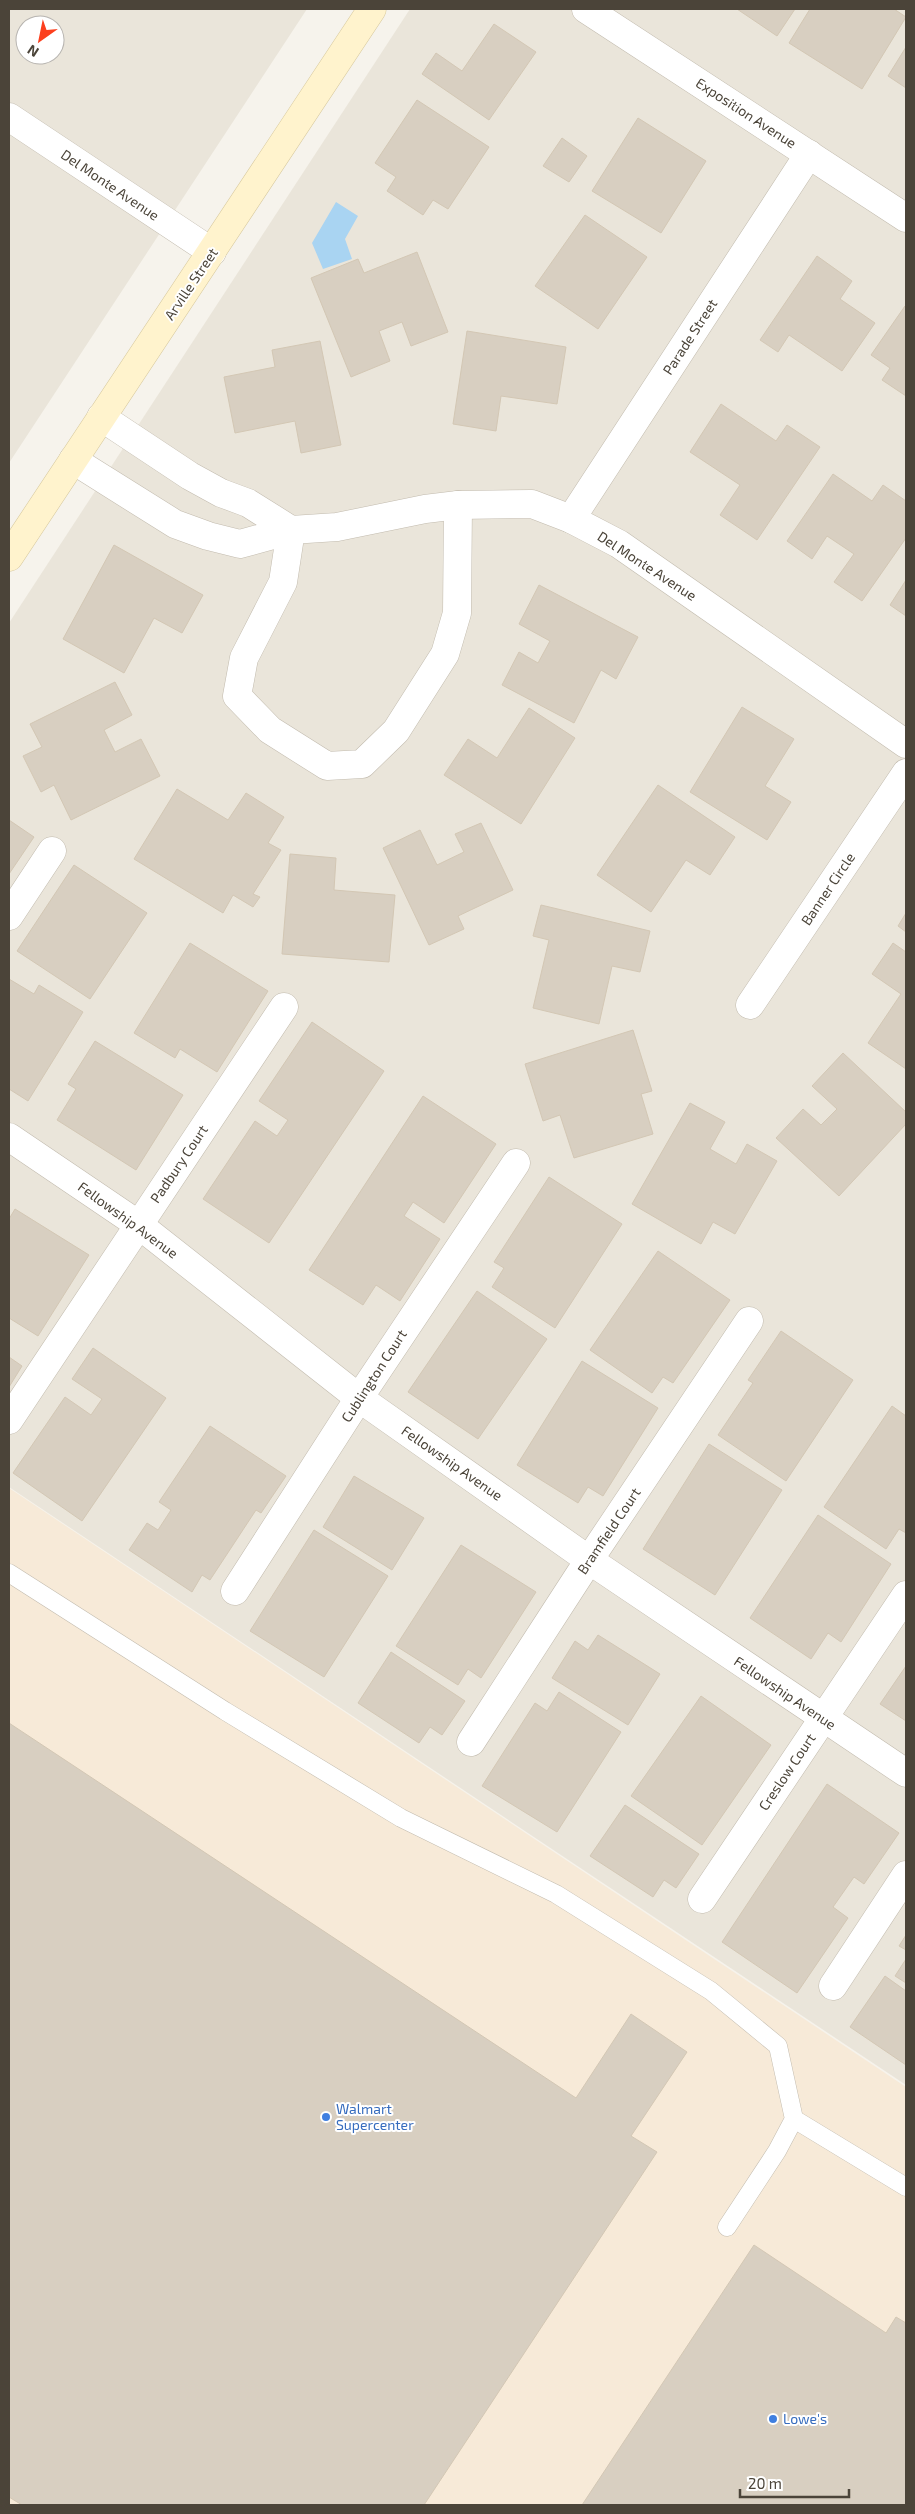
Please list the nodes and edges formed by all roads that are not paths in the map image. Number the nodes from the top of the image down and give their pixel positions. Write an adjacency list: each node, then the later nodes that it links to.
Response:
1 (372, 9): 6 (street, Arville Street)
2 (586, 9): 4 (street, Exposition Avenue)
3 (9, 117): 6 (street, Del Monte Avenue)
4 (809, 154): 5 (street, Exposition Avenue); 10 (street, Parade Street)
5 (906, 218)
6 (212, 252): 7 (street, Arville Street)
7 (101, 417): 8 (street, Arville Street); 11 (street)
8 (73, 460): 11 (street, Del Monte Avenue); 12 (street, Arville Street)
9 (458, 505): 10 (street, Del Monte Avenue); 11 (street, Del Monte Avenue); 11 (street)
10 (571, 519): 13 (street, Del Monte Avenue)
11 (291, 530)
12 (9, 558)
13 (906, 744)
14 (906, 773): 17 (street, Banner Circle)
15 (52, 851): 16 (street)
16 (9, 916)
17 (750, 1005)
18 (284, 1008): 21 (street, Padbury Court)
19 (9, 1137): 21 (street, Fellowship Avenue)
20 (516, 1163): 23 (street, Cublington Court)
21 (139, 1225): 23 (street, Fellowship Avenue); 24 (street, Padbury Court)
22 (749, 1321): 25 (street, Bramfield Court)
23 (359, 1398): 25 (street, Fellowship Avenue); 27 (street, Cublington Court)
24 (9, 1420)
25 (589, 1560): 29 (street, Fellowship Avenue); 30 (street, Bramfield Court)
26 (9, 1573): 35 (lane)
27 (235, 1591)
28 (906, 1595): 29 (street, Creslow Court)
29 (822, 1718): 31 (street, Fellowship Avenue); 33 (street, Creslow Court)
30 (471, 1742)
31 (906, 1773)
32 (906, 1875): 34 (street)
33 (702, 1899)
34 (833, 1986)
35 (794, 2119): 36 (lane); 37 (lane)
36 (906, 2187)
37 (727, 2227)

